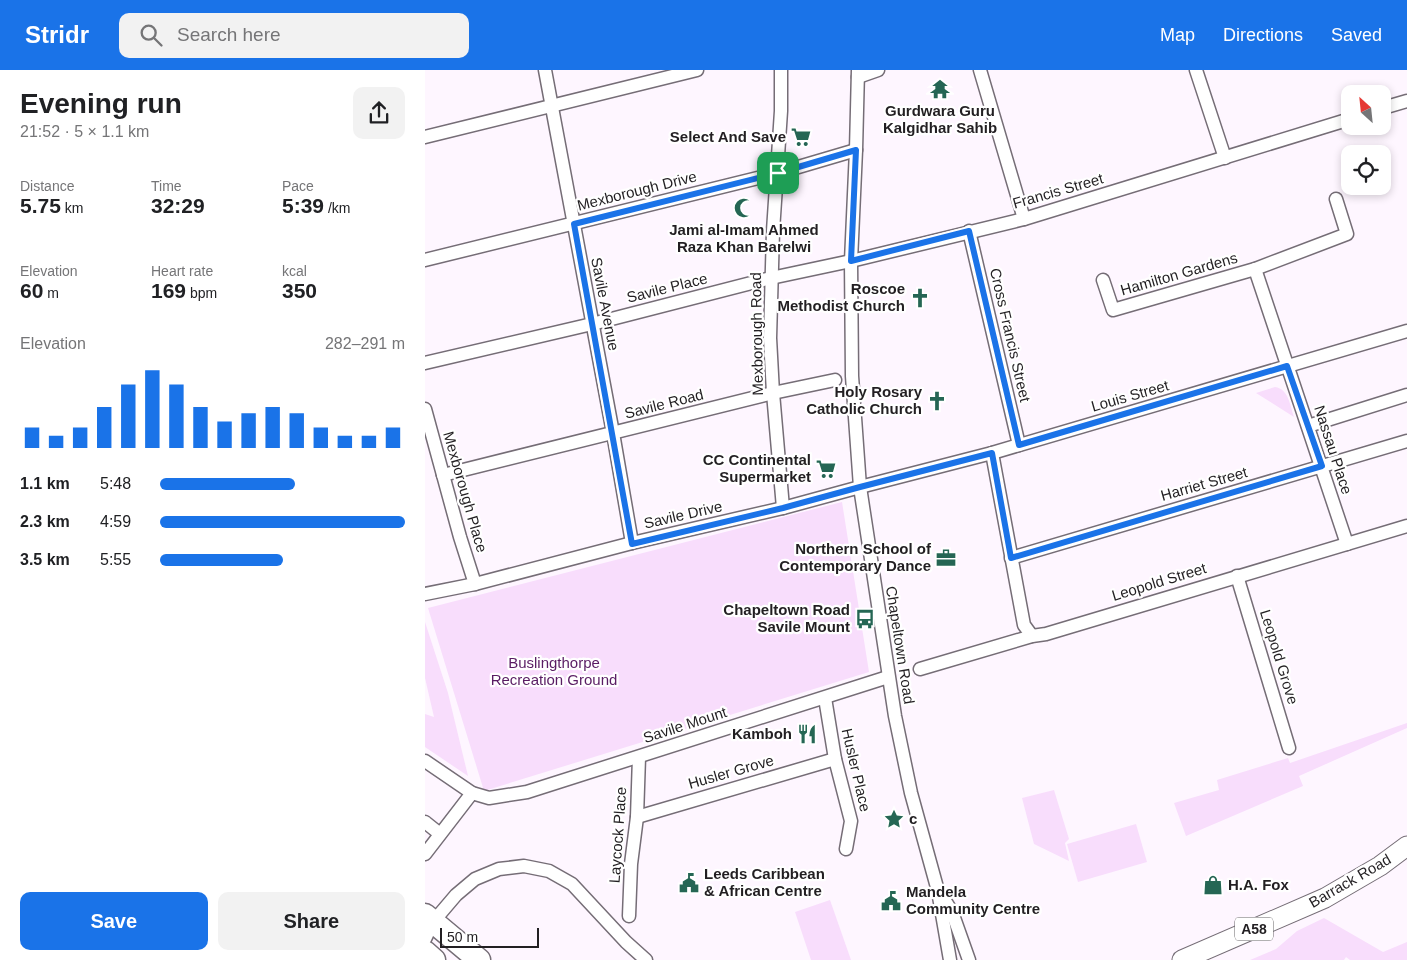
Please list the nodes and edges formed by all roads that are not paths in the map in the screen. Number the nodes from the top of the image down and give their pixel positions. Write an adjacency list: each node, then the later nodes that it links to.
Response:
1 (545, 70): 9 (street, Savile Avenue)
2 (697, 70): 9 (street)
3 (781, 70): 15 (street, Mexborough Road)
4 (878, 70): 7 (street)
5 (980, 70): 17 (street)
6 (1196, 70): 14 (street)
7 (858, 73): 13 (street, Chapeltown Road)
8 (1407, 101): 10 (street)
9 (551, 106): 12 (street); 18 (street, Savile Avenue)
10 (1391, 106)
11 (1341, 122): 14 (street, Francis Street)
12 (425, 137)
13 (856, 150): 15 (street, Mexborough Drive); 21 (street, Chapeltown Road)
14 (1225, 158): 17 (street, Francis Street)
15 (778, 173): 18 (street, Mexborough Drive); 23 (street, Mexborough Road)
16 (1336, 200): 22 (street, Hamilton Gardens)
17 (1024, 219): 19 (street, Francis Street)
18 (574, 224): 20 (street, Mexborough Drive); 25 (street, Savile Avenue)
19 (969, 231): 21 (street, Francis Street); 36 (street, Cross Francis Street)
20 (425, 260)
21 (851, 261): 23 (street, Francis Street); 29 (street, Chapeltown Road)
22 (1255, 269): 24 (street, Hamilton Gardens); 28 (street, Hamilton Gardens)
23 (771, 278): 25 (street, Savile Place); 30 (street, Mexborough Road)
24 (1103, 280)
25 (592, 324): 27 (street, Savile Place); 34 (street, Savile Avenue)
26 (1407, 331): 28 (street, Louis Street)
27 (425, 363)
28 (1287, 366): 33 (street, Nassau Place); 36 (street, Louis Street)
29 (842, 378): 30 (street, Savile Road); 40 (street, Chapeltown Road)
30 (773, 393): 34 (street, Savile Road); 41 (street, Mexborough Road)
31 (1407, 395): 33 (street)
32 (425, 409): 39 (street, Mexborough Place)
33 (1308, 426): 38 (street, Nassau Place)
34 (613, 434): 39 (street, Savile Road); 43 (street, Savile Avenue)
35 (1407, 441): 38 (street, Harriet Street)
36 (1019, 445): 37 (street, Louis Street)
37 (992, 453): 40 (street, Louis Street); 45 (street)
38 (1322, 466): 44 (street, Nassau Place); 45 (street, Harriet Street)
39 (443, 475): 47 (street, Mexborough Place)
40 (860, 487): 41 (street, Savile Drive); 51 (street, Chapeltown Road)
41 (783, 508): 43 (street, Savile Drive)
42 (1407, 526): 44 (street, Leopold Street)
43 (632, 544): 47 (street, Savile Drive)
44 (1347, 544): 46 (street, Leopold Street)
45 (1011, 558): 49 (street)
46 (1237, 576): 49 (street, Leopold Street); 53 (street, Leopold Grove)
47 (475, 584): 48 (street, Savile Drive)
48 (425, 594)
49 (1032, 636): 50 (street, Leopold Street)
50 (920, 669)
51 (888, 677): 52 (street, Savile Mount); 64 (street, Chapeltown Road)
52 (825, 698): 54 (street, Savile Mount); 55 (street, Husler Place)
53 (1289, 748)
54 (639, 757): 57 (street, Savile Mount); 58 (street, Laycock Place)
55 (835, 759): 58 (street, Husler Grove); 62 (street, Husler Place)
56 (425, 761): 57 (street)
57 (473, 793): 60 (street)
58 (637, 817): 65 (street, Laycock Place)
59 (425, 822): 60 (street)
60 (440, 834): 63 (street)
61 (1407, 846): 73 (main road, Barrack Road / A58)
62 (846, 849)
63 (425, 854)
64 (938, 891): 71 (street, Chapeltown Road); 72 (street, Chapeltown Road)
65 (629, 916)
66 (428, 925): 69 (highway); 70 (street)
67 (425, 952): 68 (highway)
68 (434, 960)
69 (479, 960)
70 (646, 960)
71 (950, 960)
72 (969, 960)
73 (1182, 960)

